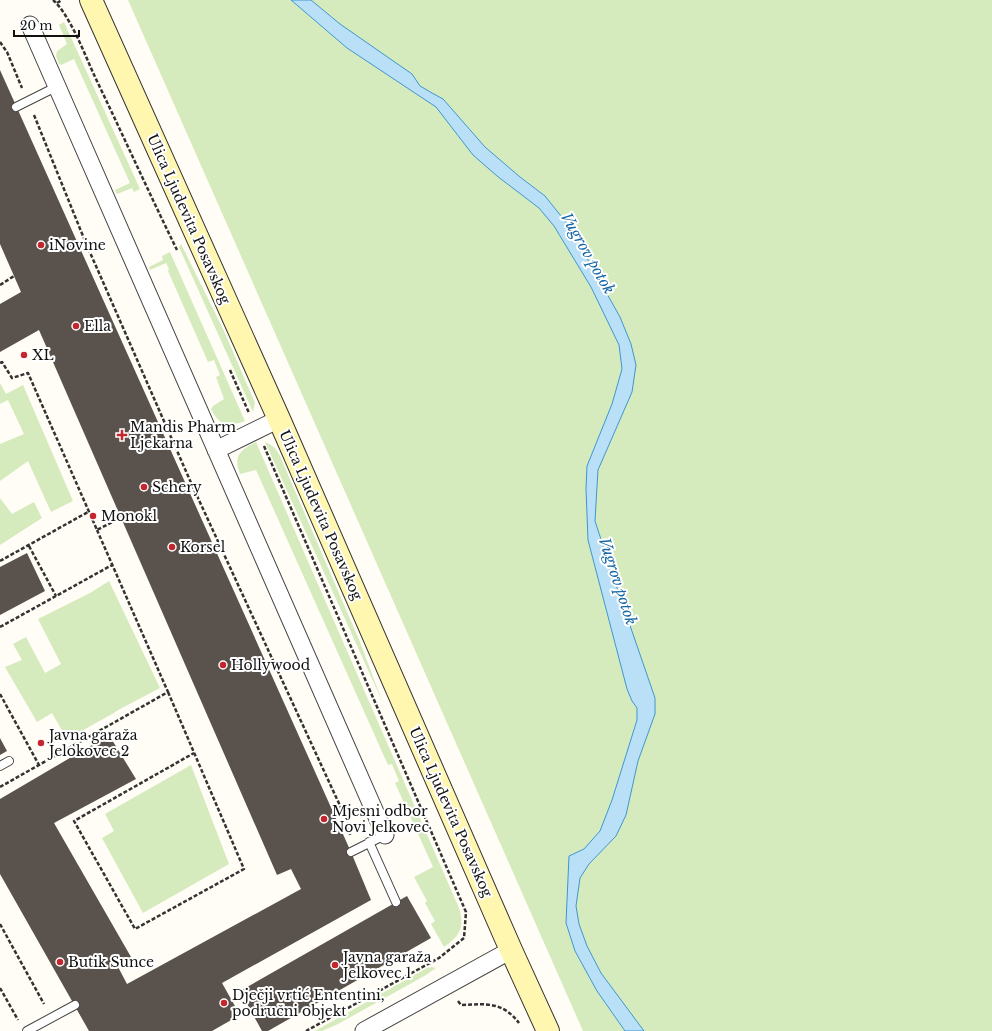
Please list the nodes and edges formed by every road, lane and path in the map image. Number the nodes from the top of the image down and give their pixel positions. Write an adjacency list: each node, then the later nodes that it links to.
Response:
1 (54, 0): 4 (path)
2 (62, 0): 4 (path)
3 (91, 0): 19 (main road, Ulica Ljudevita Posavskog)
4 (56, 3): 13 (path)
5 (30, 25): 7 (street)
6 (0, 42): 8 (path)
7 (58, 86): 9 (lane); 20 (street)
8 (23, 90)
9 (16, 107)
10 (33, 113): 11 (path)
11 (85, 241): 12 (path); 21 (path)
12 (78, 244)
13 (179, 254)
14 (14, 276): 15 (path)
15 (0, 285)
16 (0, 363): 23 (path)
17 (230, 370): 18 (path)
18 (250, 414)
19 (279, 419): 20 (street); 44 (main road, Ulica Ljudevita Posavskog)
20 (216, 450): 38 (street)
21 (192, 485): 22 (path); 39 (path)
22 (188, 486)
23 (88, 512): 25 (path); 26 (path)
24 (120, 518): 25 (path)
25 (97, 530): 28 (path)
26 (29, 546): 27 (path); 29 (path)
27 (0, 561)
28 (112, 565): 29 (path); 31 (path)
29 (56, 596): 30 (path)
30 (0, 626)
31 (168, 692): 33 (path); 35 (path)
32 (0, 694): 35 (path)
33 (194, 753): 33 (path)
34 (9, 761): 36 (lane)
35 (39, 765): 37 (path)
36 (0, 766)
37 (0, 787)
38 (385, 835): 40 (lane)
39 (350, 839)
40 (369, 842): 41 (lane); 42 (lane)
41 (351, 852)
42 (396, 902)
43 (0, 924): 47 (path)
44 (511, 950): 52 (street); 53 (main road, Ulica Ljudevita Posavskog)
45 (0, 988): 49 (path)
46 (458, 1000): 50 (path)
47 (44, 1004)
48 (75, 1005): 51 (lane)
49 (19, 1022)
50 (521, 1026)
51 (27, 1031)
52 (364, 1031)
53 (548, 1031)

